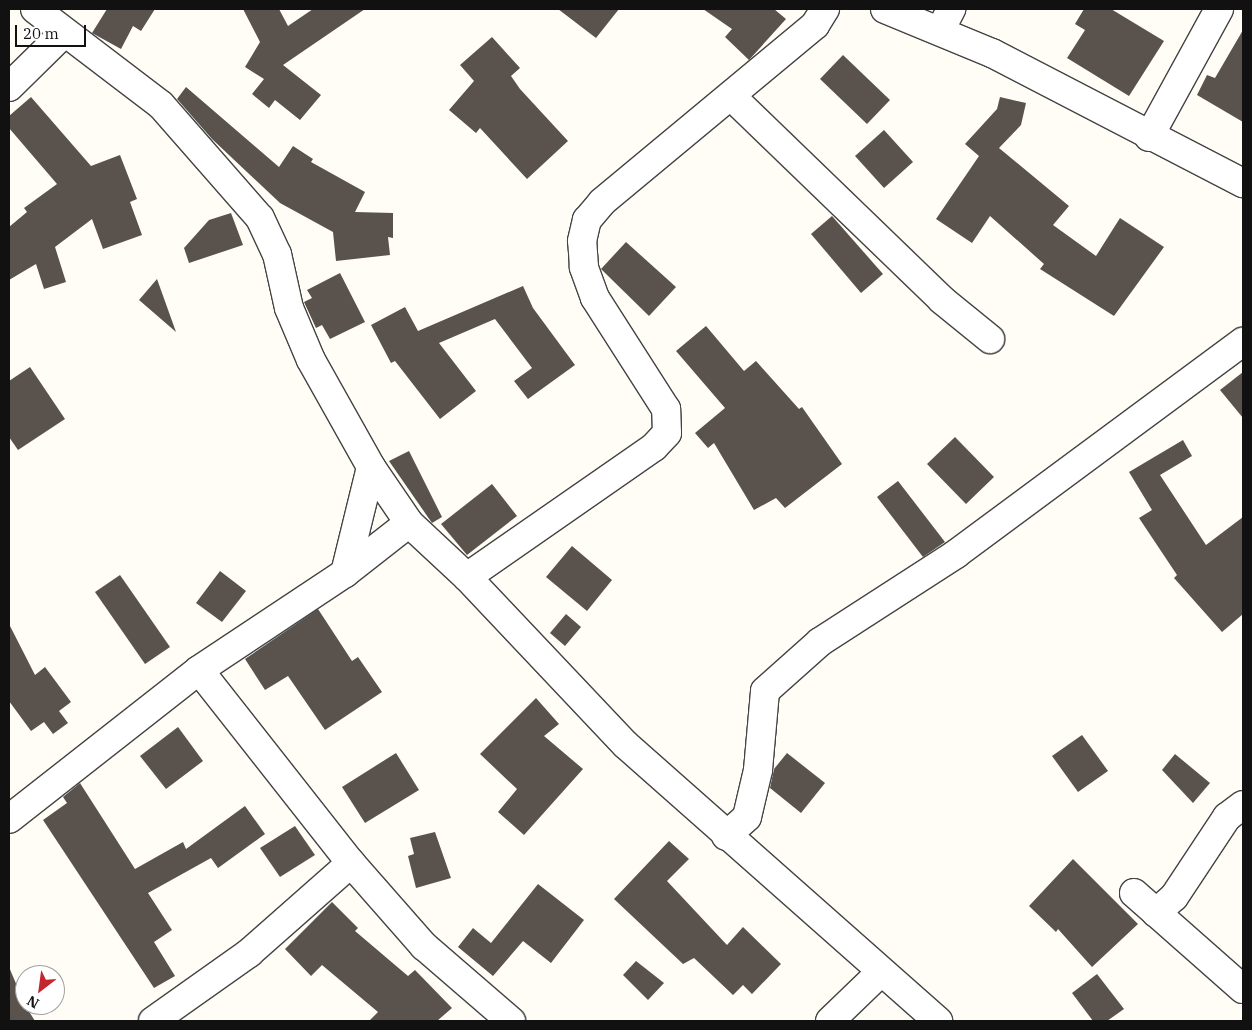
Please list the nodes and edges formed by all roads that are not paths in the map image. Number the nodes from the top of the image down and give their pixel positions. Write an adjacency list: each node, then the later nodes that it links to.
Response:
1 (35, 9): 6 (street)
2 (825, 9): 8 (street)
3 (885, 9): 5 (street)
4 (1219, 9): 9 (street)
5 (945, 20): 9 (street)
6 (64, 33): 7 (street); 13 (street)
7 (9, 87)
8 (731, 96): 11 (street); 16 (street)
9 (1149, 138): 10 (street)
10 (1243, 182)
11 (990, 339)
12 (1243, 342): 20 (street)
13 (371, 467): 14 (street); 15 (street)
14 (409, 523): 15 (street); 16 (street)
15 (344, 573): 17 (street)
16 (467, 577): 20 (street)
17 (199, 670): 19 (street); 21 (street)
18 (1243, 805): 23 (street)
19 (9, 819)
20 (726, 836): 24 (street)
21 (351, 863): 26 (street); 27 (street)
22 (1134, 893): 23 (street)
23 (1156, 912): 25 (street)
24 (881, 972): 28 (street); 29 (street)
25 (1243, 989)
26 (156, 1021)
27 (511, 1021)
28 (830, 1021)
29 (938, 1021)

